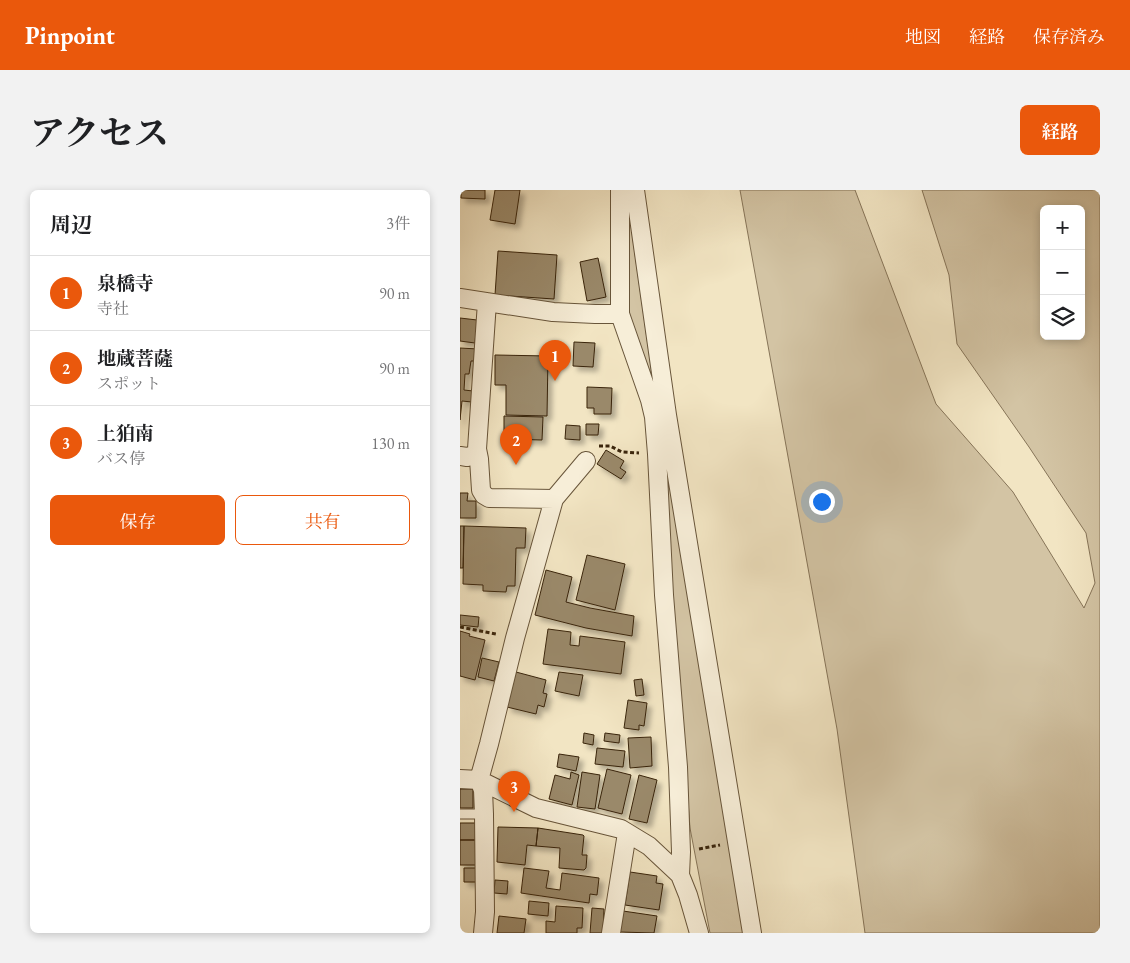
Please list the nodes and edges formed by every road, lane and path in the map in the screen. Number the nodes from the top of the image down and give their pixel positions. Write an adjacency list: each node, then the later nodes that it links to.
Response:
1 (620, 190): 5 (street)
2 (634, 190): 6 (street)
3 (460, 298): 4 (street)
4 (487, 302): 5 (street); 7 (street)
5 (620, 314): 6 (street)
6 (660, 416): 8 (street); 19 (street)
7 (478, 454): 9 (street); 11 (street)
8 (657, 454): 10 (path); 20 (street)
9 (460, 456)
10 (586, 461): 11 (street)
11 (554, 499): 13 (street)
12 (460, 628): 13 (path)
13 (515, 638): 15 (street)
14 (460, 779): 15 (street)
15 (479, 780): 17 (street); 18 (street)
16 (460, 814): 17 (lane)
17 (484, 814): 22 (street)
18 (627, 833): 21 (street); 23 (street)
19 (737, 843): 20 (path); 25 (street)
20 (681, 852): 21 (street)
21 (680, 875): 24 (street)
22 (483, 933)
23 (611, 933)
24 (699, 933)
25 (752, 933)

